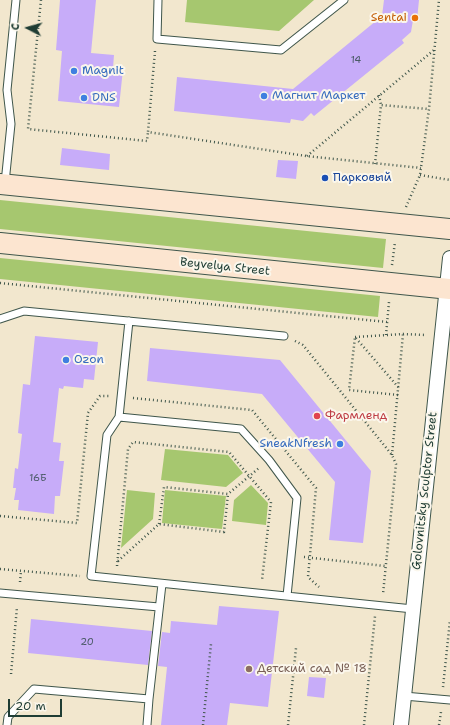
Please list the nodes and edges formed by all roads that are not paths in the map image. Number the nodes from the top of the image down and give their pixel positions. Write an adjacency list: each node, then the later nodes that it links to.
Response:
1 (16, 0): 4 (lane)
2 (158, 0): 3 (lane)
3 (344, 0)
4 (4, 89): 5 (lane)
5 (2, 185): 6 (main road)
6 (450, 229)
7 (0, 243): 9 (main road, Beyvelya Street)
8 (450, 258): 9 (street, Golovnitsky Sculptor Street)
9 (448, 289): 18 (street, Golovnitsky Sculptor Street)
10 (0, 319): 11 (lane)
11 (129, 322): 12 (lane); 13 (lane)
12 (284, 336)
13 (119, 417): 14 (lane); 16 (lane)
14 (162, 584): 16 (lane); 17 (lane)
15 (0, 593): 17 (lane)
16 (288, 596): 18 (lane)
17 (159, 607): 20 (lane)
18 (413, 609): 19 (street, Golovnitsky Sculptor Street)
19 (404, 696): 21 (lane); 24 (street, Golovnitsky Sculptor Street)
20 (149, 699): 22 (lane); 23 (lane)
21 (450, 700)
22 (7, 725)
23 (147, 725)
24 (401, 725)

